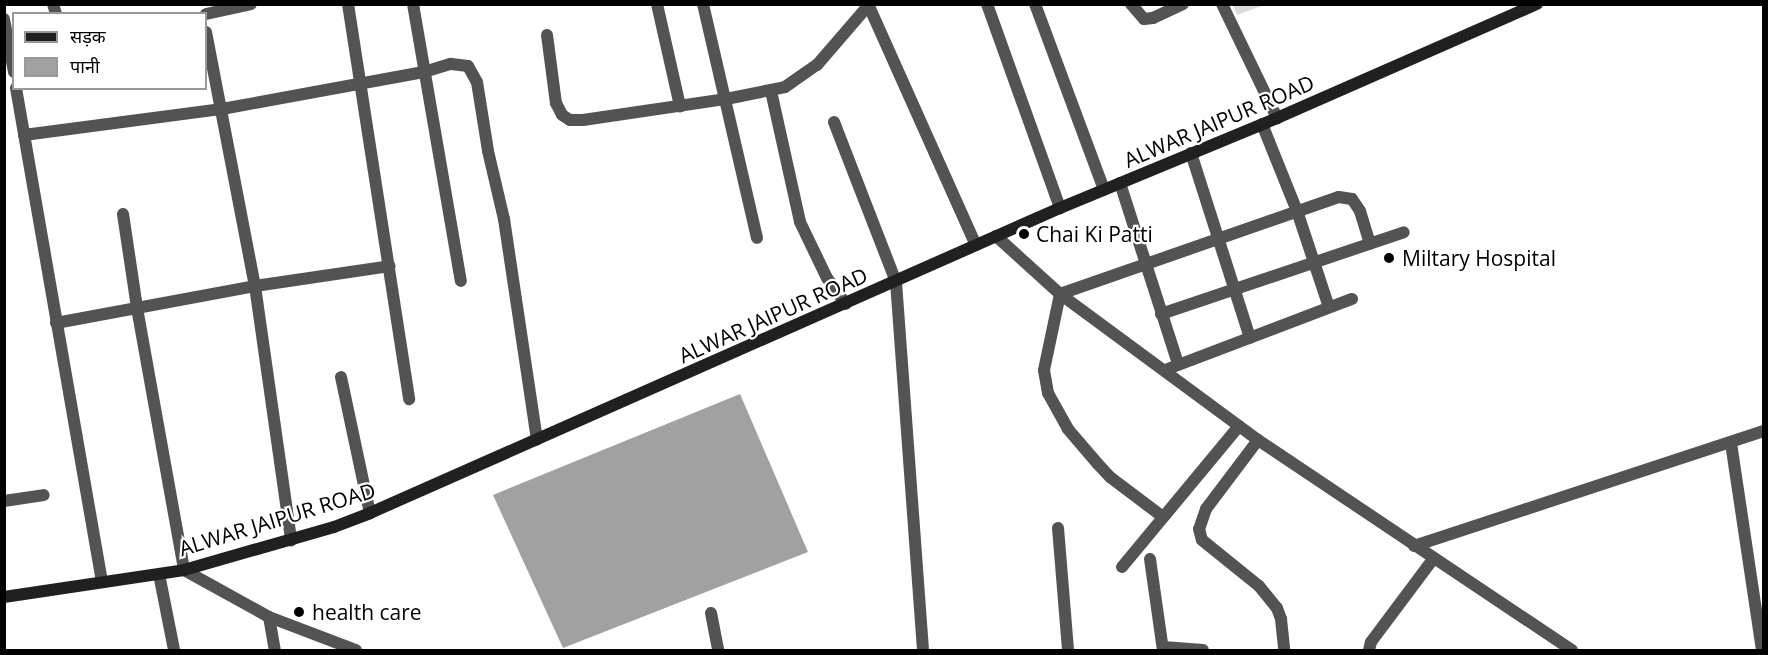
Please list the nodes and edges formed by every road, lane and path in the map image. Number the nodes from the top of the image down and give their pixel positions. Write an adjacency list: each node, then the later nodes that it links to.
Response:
1 (251, 4): 13 (street)
2 (348, 4): 19 (street)
3 (413, 4): 18 (street)
4 (657, 4): 23 (street)
5 (703, 4): 22 (street)
6 (987, 4): 32 (street)
7 (1035, 4): 31 (street)
8 (1131, 4): 9 (street)
9 (1183, 4)
10 (1222, 4): 25 (street)
11 (1538, 4): 25 (main road, ALWAR JAIPUR ROAD)
12 (868, 5): 21 (street); 40 (street)
13 (207, 13)
14 (4, 19): 17 (street)
15 (547, 35): 23 (street)
16 (207, 37): 24 (street)
17 (12, 61)
18 (424, 72): 19 (street); 44 (street); 62 (street)
19 (359, 84): 24 (street); 43 (street)
20 (16, 90): 28 (street)
21 (771, 91): 22 (street); 50 (street)
22 (726, 99): 23 (street); 38 (street)
23 (680, 106)
24 (222, 109): 28 (street); 46 (street)
25 (1277, 118): 27 (main road, ALWAR JAIPUR ROAD)
26 (834, 122): 45 (street)
27 (1262, 124): 29 (main road, ALWAR JAIPUR ROAD); 33 (street)
28 (24, 135): 54 (street)
29 (1191, 153): 30 (main road, ALWAR JAIPUR ROAD); 37 (street)
30 (1120, 183): 31 (main road, ALWAR JAIPUR ROAD); 42 (street)
31 (1104, 190): 32 (main road, ALWAR JAIPUR ROAD)
32 (1060, 208): 36 (main road, ALWAR JAIPUR ROAD)
33 (1297, 211): 37 (street); 39 (street); 41 (street)
34 (123, 214): 52 (street)
35 (1404, 232): 39 (street)
36 (996, 236): 40 (main road, ALWAR JAIPUR ROAD); 48 (street)
37 (1217, 237): 42 (street); 47 (street)
38 (757, 238)
39 (1370, 244): 41 (street)
40 (976, 245): 45 (main road, ALWAR JAIPUR ROAD)
41 (1314, 262): 47 (street); 51 (street)
42 (1145, 264): 48 (street); 53 (street)
43 (390, 266): 46 (street); 59 (street)
44 (461, 281)
45 (896, 282): 50 (main road, ALWAR JAIPUR ROAD); 86 (street)
46 (255, 286): 52 (street); 70 (street)
47 (1234, 289): 53 (street); 55 (street)
48 (1060, 294): 57 (street); 68 (street)
49 (1352, 298): 51 (street)
50 (846, 304): 62 (main road, ALWAR JAIPUR ROAD)
51 (1329, 307): 55 (street)
52 (137, 308): 54 (street); 75 (street)
53 (1161, 314): 56 (street)
54 (56, 323): 77 (street)
55 (1250, 338): 56 (street)
56 (1178, 364): 57 (street)
57 (1165, 370): 60 (street)
58 (341, 377): 67 (street)
59 (409, 399)
60 (1239, 426): 63 (street); 68 (street)
61 (1764, 431): 64 (street)
62 (537, 440): 67 (main road, ALWAR JAIPUR ROAD)
63 (1258, 440): 71 (street); 89 (street)
64 (1731, 442): 71 (street); 92 (street)
65 (44, 495): 66 (street)
66 (4, 501)
67 (370, 513): 70 (main road, ALWAR JAIPUR ROAD)
68 (1163, 517): 74 (street)
69 (1058, 528): 87 (street)
70 (291, 540): 75 (main road, ALWAR JAIPUR ROAD)
71 (1414, 546): 73 (street)
72 (1150, 559): 81 (street)
73 (1433, 559): 90 (street); 91 (street)
74 (1122, 567)
75 (184, 570): 76 (main road, ALWAR JAIPUR ROAD); 80 (street)
76 (159, 574): 77 (main road, ALWAR JAIPUR ROAD); 82 (street)
77 (102, 582): 78 (main road, ALWAR JAIPUR ROAD)
78 (4, 597)
79 (711, 613): 85 (street)
80 (269, 617): 83 (street); 84 (street)
81 (1163, 649): 88 (street)
82 (174, 651)
83 (275, 651)
84 (356, 651)
85 (718, 651)
86 (923, 651)
87 (1068, 651)
88 (1203, 651)
89 (1284, 651)
90 (1369, 651)
91 (1572, 651)
92 (1762, 651)

